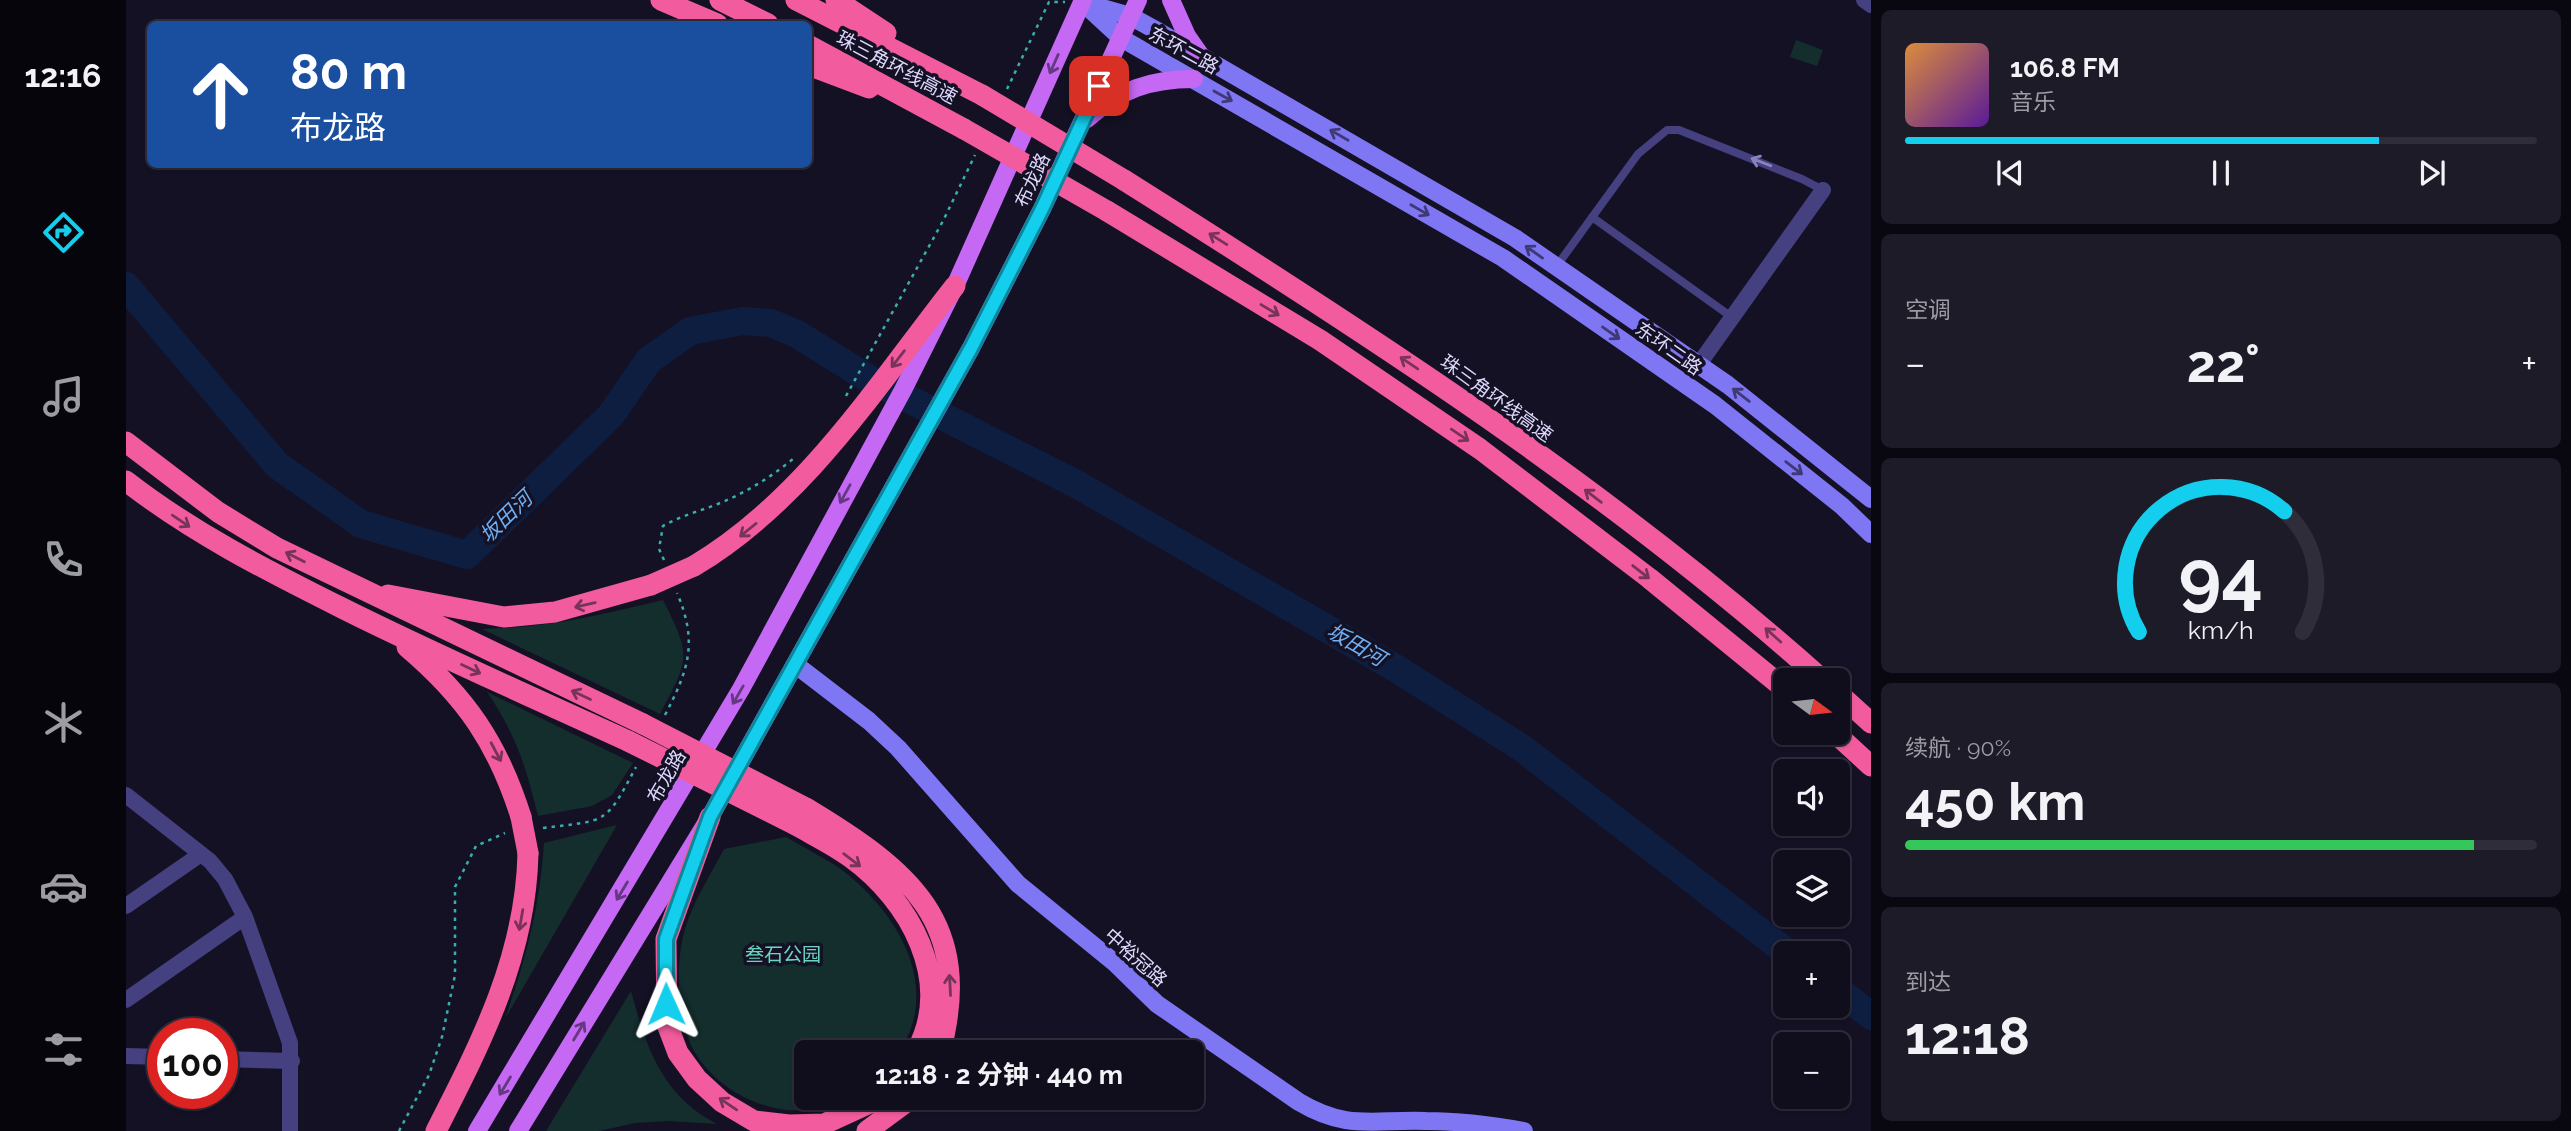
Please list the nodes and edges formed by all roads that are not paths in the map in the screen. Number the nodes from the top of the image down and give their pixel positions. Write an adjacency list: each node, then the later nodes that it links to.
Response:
1 (662, 0): 10 (highway)
2 (720, 0): 11 (highway)
3 (796, 0): 17 (highway, 珠三角环线高速)
4 (836, 0): 17 (highway)
5 (1171, 0): 14 (main road)
6 (1864, 0): 8 (street)
7 (1082, 1): 9 (main road, 东环二路); 12 (main road, 东环二路); 23 (main road, 布龙路, one-way to 23)
8 (1871, 5)
9 (1134, 8): 12 (main road, 布龙路); 14 (main road, 东环二路)
10 (710, 21)
11 (762, 21)
12 (1121, 38): 16 (main road, 东环二路); 19 (main road, 布龙路)
13 (812, 47): 18 (highway, 珠三角环线高速)
14 (1201, 56): 22 (main road, 东环二路, one-way to 14)
15 (812, 67): 18 (highway)
16 (1194, 79): 19 (main road); 29 (main road, 东环二路, one-way to 29)
17 (992, 97): 33 (highway, 珠三角环线高速, one-way to 17, bridge)
18 (912, 100): 34 (highway, 珠三角环线高速, one-way to 34, bridge)
19 (1082, 124): 32 (main road, 布龙路)
20 (1823, 190): 21 (lane, one-way to 21); 24 (street)
21 (1592, 217): 22 (lane); 24 (lane)
22 (1556, 267): 25 (main road, 东环二路)
23 (955, 286): 30 (highway, one-way to 30, bridge); 56 (main road, 布龙路, one-way to 56)
24 (1733, 318): 25 (street)
25 (1699, 365): 28 (main road, 东环二路, one-way to 25)
26 (126, 442): 30 (highway, one-way to 26)
27 (132, 488): 31 (highway, one-way to 31)
28 (1871, 499)
29 (1871, 534)
30 (355, 588): 40 (highway, one-way to 30, bridge)
31 (386, 630): 40 (highway, one-way to 40, bridge); 55 (highway, one-way to 55, bridge)
32 (796, 665): 41 (main road); 59 (main road, 中裕冠路)
33 (1810, 668)
34 (1773, 679)
35 (1850, 704): 36 (highway)
36 (1871, 723)
37 (1849, 746): 38 (highway)
38 (1871, 766)
39 (126, 795): 42 (street)
40 (800, 816): 46 (highway, one-way to 46); 47 (highway, one-way to 40)
41 (710, 817): 52 (highway, one-way to 41); 57 (main road, one-way to 41)
42 (201, 854): 43 (street); 44 (street)
43 (126, 906)
44 (245, 917): 45 (street); 51 (street)
45 (126, 1000)
46 (923, 1040)
47 (942, 1040)
48 (126, 1056): 49 (street)
49 (147, 1057)
50 (238, 1059): 51 (street)
51 (292, 1061): 54 (street)
52 (855, 1110)
53 (895, 1110): 58 (highway)
54 (290, 1131)
55 (436, 1131)
56 (477, 1131)
57 (518, 1131)
58 (867, 1131)
59 (1524, 1131)

